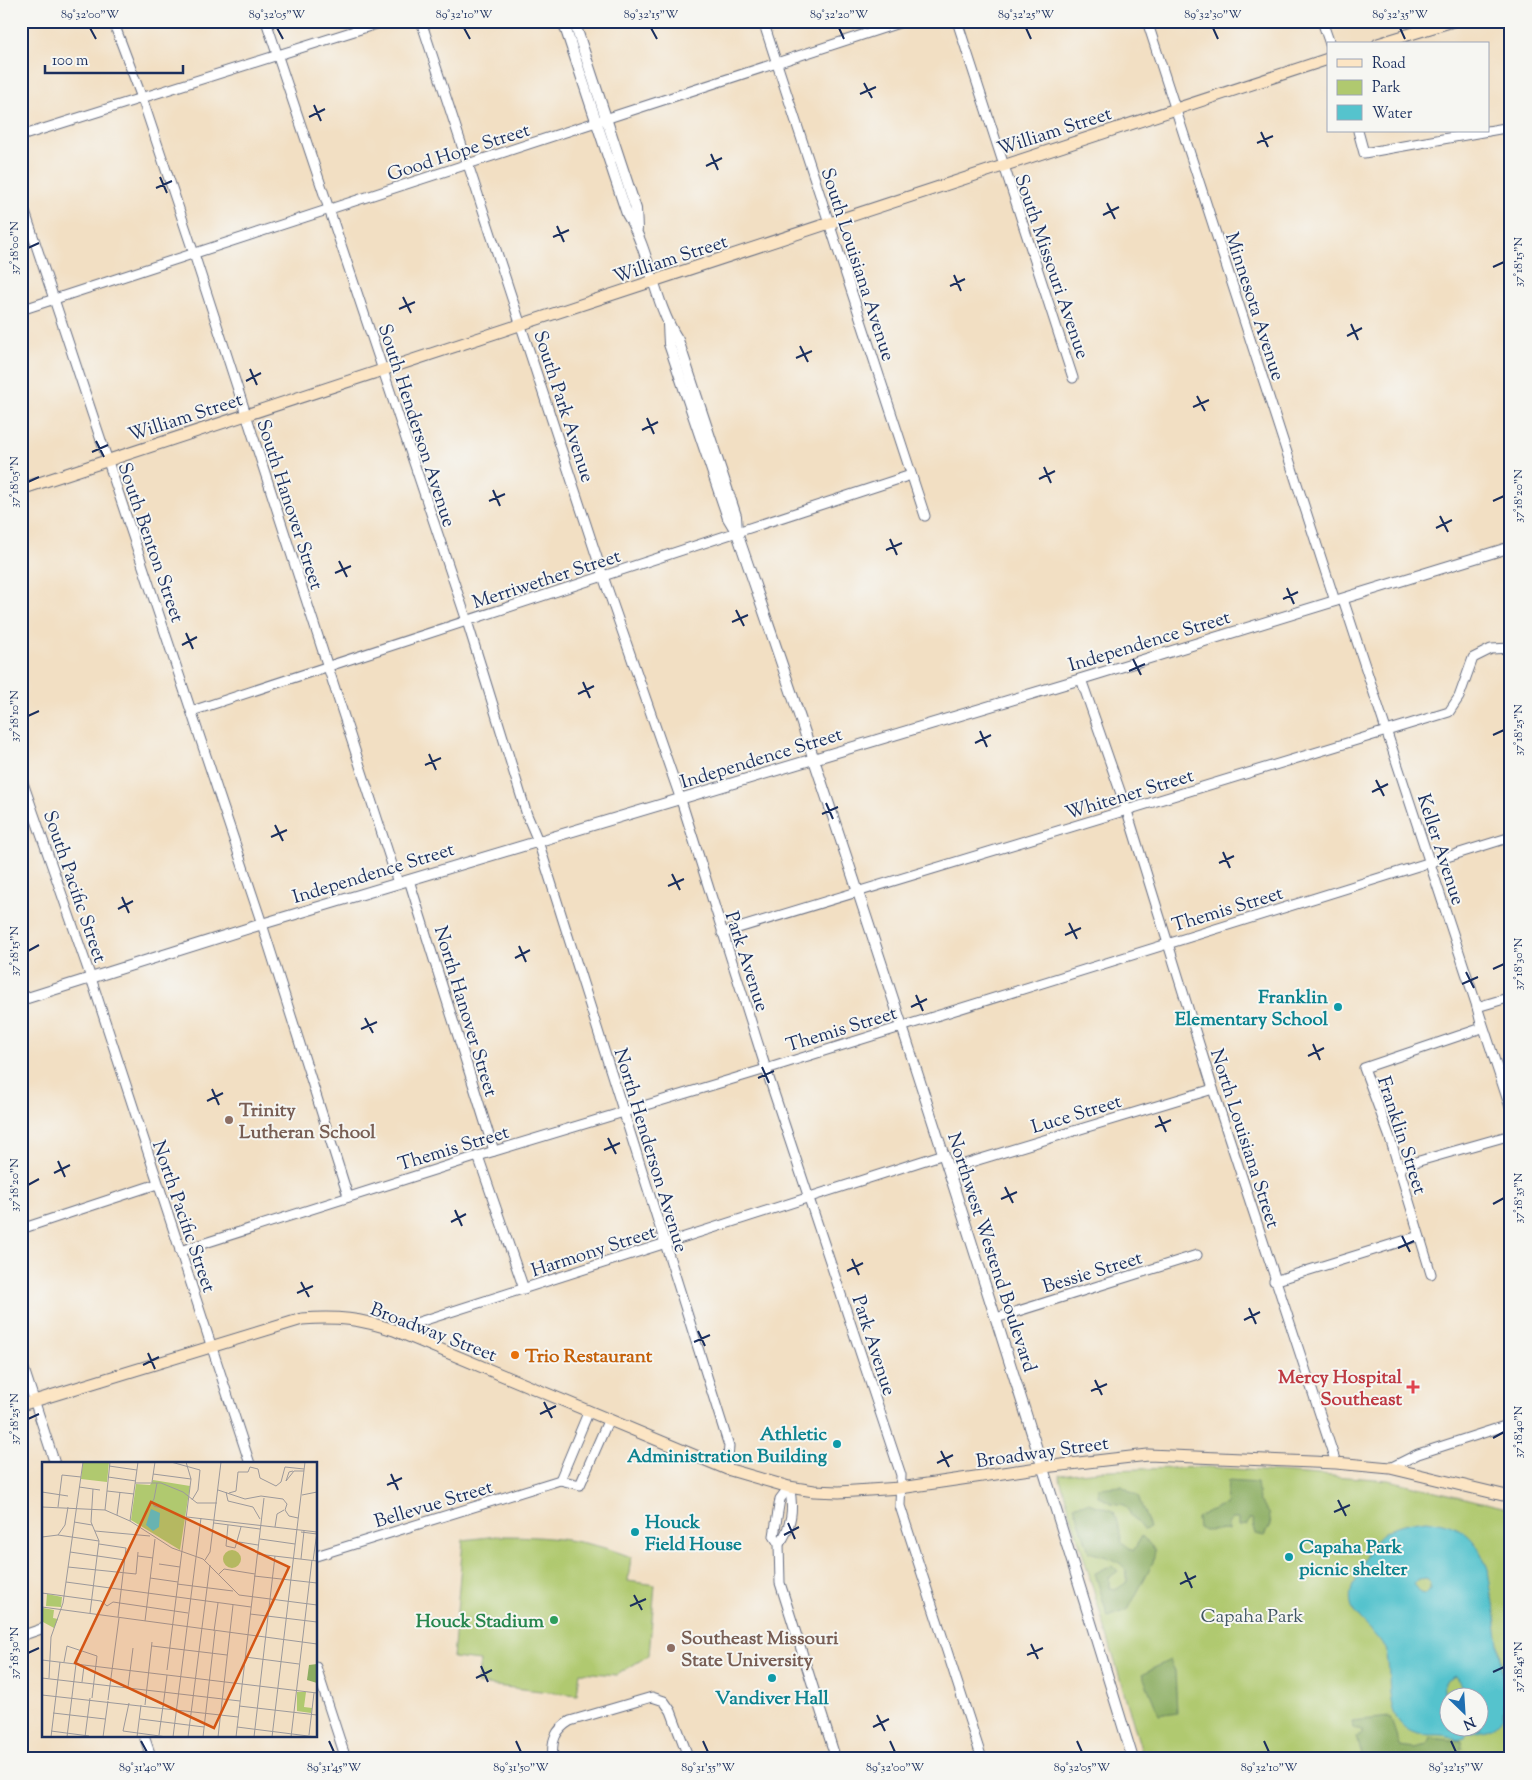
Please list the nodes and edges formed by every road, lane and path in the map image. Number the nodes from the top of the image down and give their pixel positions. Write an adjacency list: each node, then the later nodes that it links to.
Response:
1 (113, 21): 18 (street, South Hanover Street)
2 (266, 21): 15 (street, South Henderson Avenue)
3 (386, 21): 15 (street)
4 (421, 21): 27 (street, South Park Avenue)
5 (563, 21): 21 (street)
6 (574, 21): 20 (street)
7 (763, 21): 17 (street, South Louisiana Avenue)
8 (905, 21): 17 (street, Good Hope Street)
9 (957, 21): 28 (street, South Missouri Avenue)
10 (1147, 21): 19 (street, Minnesota Avenue)
11 (1322, 21): 13 (street)
12 (1446, 22): 14 (main road)
13 (1329, 42)
14 (1384, 42)
15 (277, 56): 18 (street); 30 (street, South Henderson Avenue)
16 (1327, 59): 19 (main road, William Street)
17 (777, 63): 20 (street, Good Hope Street); 31 (street, South Louisiana Avenue)
18 (142, 98): 26 (street); 33 (street, South Hanover Street)
19 (1175, 109): 28 (main road, William Street); 48 (street, Minnesota Avenue)
20 (608, 118): 21 (street, Good Hope Street); 32 (street)
21 (597, 122): 27 (street, Good Hope Street); 32 (street)
22 (1511, 127): 23 (street)
23 (1490, 131)
24 (1358, 132): 25 (street)
25 (1482, 132)
26 (21, 136)
27 (468, 165): 30 (street, Good Hope Street); 37 (street, South Park Avenue)
28 (1002, 166): 31 (main road, William Street); 39 (street, South Missouri Avenue)
29 (21, 200): 35 (street, South Benton Street)
30 (329, 210): 33 (street, Good Hope Street); 38 (street, South Henderson Avenue)
31 (828, 224): 34 (main road, William Street); 42 (street, South Louisiana Avenue)
32 (637, 230): 34 (street, Northwest Westend Boulevard)
33 (194, 254): 35 (street, Good Hope Street); 40 (street, South Hanover Street)
34 (653, 282): 37 (main road, William Street); 45 (street, Northwest Westend Boulevard)
35 (54, 300): 36 (street, Good Hope Street); 41 (street, South Benton Street)
36 (21, 310)
37 (522, 324): 38 (main road, William Street); 47 (street, South Park Avenue)
38 (383, 370): 40 (main road, William Street); 49 (street, South Henderson Avenue)
39 (1073, 378)
40 (245, 415): 41 (main road, William Street); 51 (street, South Hanover Street)
41 (107, 460): 43 (main road, William Street); 53 (street, South Benton Street)
42 (911, 475): 44 (street, South Louisiana Avenue); 45 (street, Merriwether Street)
43 (21, 489)
44 (924, 516)
45 (737, 533): 47 (street, Merriwether Street); 55 (street, Northwest Westend Boulevard)
46 (1511, 547): 48 (street, Independence Street)
47 (603, 576): 49 (street, Merriwether Street); 57 (street, South Park Avenue)
48 (1339, 600): 52 (street, Independence Street); 54 (street, Keller Avenue)
49 (467, 621): 51 (street, Merriwether Street); 60 (street, South Henderson Avenue)
50 (1511, 648): 54 (street, Whitener Street)
51 (328, 667): 53 (street, Merriwether Street); 62 (street, South Hanover Street)
52 (1081, 679): 55 (street, Independence Street); 58 (street, North Louisiana Street)
53 (192, 711): 64 (street, South Benton Street)
54 (1387, 730): 58 (street, Whitener Street); 61 (street, Keller Avenue)
55 (814, 758): 57 (street, Independence Street); 63 (street, Northwest Westend Boulevard)
56 (21, 777): 67 (street, South Pacific Street)
57 (681, 800): 60 (street, Independence Street); 65 (street, Park Avenue)
58 (1126, 810): 63 (street, Whitener Street); 66 (street, North Louisiana Street)
59 (1511, 836): 61 (street, Themis Street)
60 (538, 840): 62 (street, Independence Street); 75 (street, North Henderson Avenue)
61 (1428, 862): 66 (street, Themis Street); 70 (street, Keller Avenue)
62 (404, 882): 64 (street, Independence Street); 77 (street, North Hanover Street)
63 (858, 890): 65 (street, Whitener Street); 71 (street, Northwest Westend Boulevard)
64 (262, 924): 67 (street, Independence Street); 83 (street, South Benton Street)
65 (722, 933): 72 (street, Park Avenue)
66 (1168, 944): 71 (street, Themis Street); 73 (street, North Louisiana Street)
67 (90, 978): 69 (street, Independence Street); 82 (street, North Pacific Street)
68 (1511, 997): 70 (street)
69 (21, 1000)
70 (1477, 1007): 74 (street, Keller Avenue); 80 (street, Franklin Street)
71 (902, 1026): 72 (street, Themis Street); 78 (street, Northwest Westend Boulevard)
72 (766, 1069): 75 (street, Themis Street); 84 (street, Park Avenue)
73 (1213, 1089): 81 (street, Luce Street); 91 (street, North Louisiana Street)
74 (1511, 1110)
75 (623, 1111): 77 (street, Themis Street); 87 (street, North Henderson Avenue)
76 (1511, 1136): 80 (street)
77 (494, 1151): 79 (street, Themis Street)
78 (944, 1154): 81 (street, Northwest Westend Boulevard); 84 (street, Harmony Street)
79 (478, 1156): 83 (street, Themis Street); 92 (street)
80 (1398, 1167): 86 (street, Franklin Street)
81 (948, 1169): 93 (street, Northwest Westend Boulevard)
82 (157, 1184): 85 (street); 88 (street, North Pacific Street)
83 (348, 1196): 88 (street, Themis Street)
84 (809, 1196): 87 (street, Harmony Street); 110 (street, Park Avenue)
85 (21, 1229)
86 (1419, 1236): 90 (street, Franklin Street); 91 (street)
87 (664, 1244): 92 (street, Harmony Street); 107 (street, North Henderson Avenue)
88 (180, 1251): 95 (street, North Pacific Street)
89 (1197, 1255): 93 (street, Bessie Street)
90 (1431, 1274)
91 (1274, 1281): 104 (street, North Louisiana Street)
92 (524, 1289): 94 (street, Harmony Street)
93 (996, 1318): 105 (street, Northwest Westend Boulevard)
94 (394, 1330): 95 (main road, Broadway Street); 99 (main road, Broadway Street)
95 (212, 1345): 97 (main road, Broadway Street); 103 (street, North Pacific Street)
96 (21, 1360): 97 (street)
97 (34, 1401): 98 (main road, Broadway Street); 102 (street)
98 (21, 1405)
99 (588, 1413): 100 (main road, Broadway Street); 108 (street)
100 (608, 1421): 107 (main road, Broadway Street); 108 (street)
101 (1511, 1424): 106 (street)
102 (54, 1462)
103 (249, 1462)
104 (1336, 1462): 105 (main road, Broadway Street); 106 (main road, Broadway Street)
105 (1044, 1467): 110 (main road, Broadway Street); 123 (street, Northwest Westend Boulevard)
106 (1390, 1468): 111 (main road, Broadway Street)
107 (727, 1469): 109 (main road, Broadway Street)
108 (560, 1480): 112 (street, Bellevue Street)
109 (789, 1487): 110 (main road, Broadway Street); 121 (street)
110 (900, 1488): 122 (street, Park Avenue)
111 (1511, 1497)
112 (318, 1555)
113 (42, 1629): 114 (street)
114 (21, 1636)
115 (318, 1673): 118 (street)
116 (145, 1738): 117 (street)
117 (152, 1759)
118 (346, 1759)
119 (553, 1759): 120 (street)
120 (689, 1759)
121 (836, 1759)
122 (982, 1759)
123 (1133, 1759)

